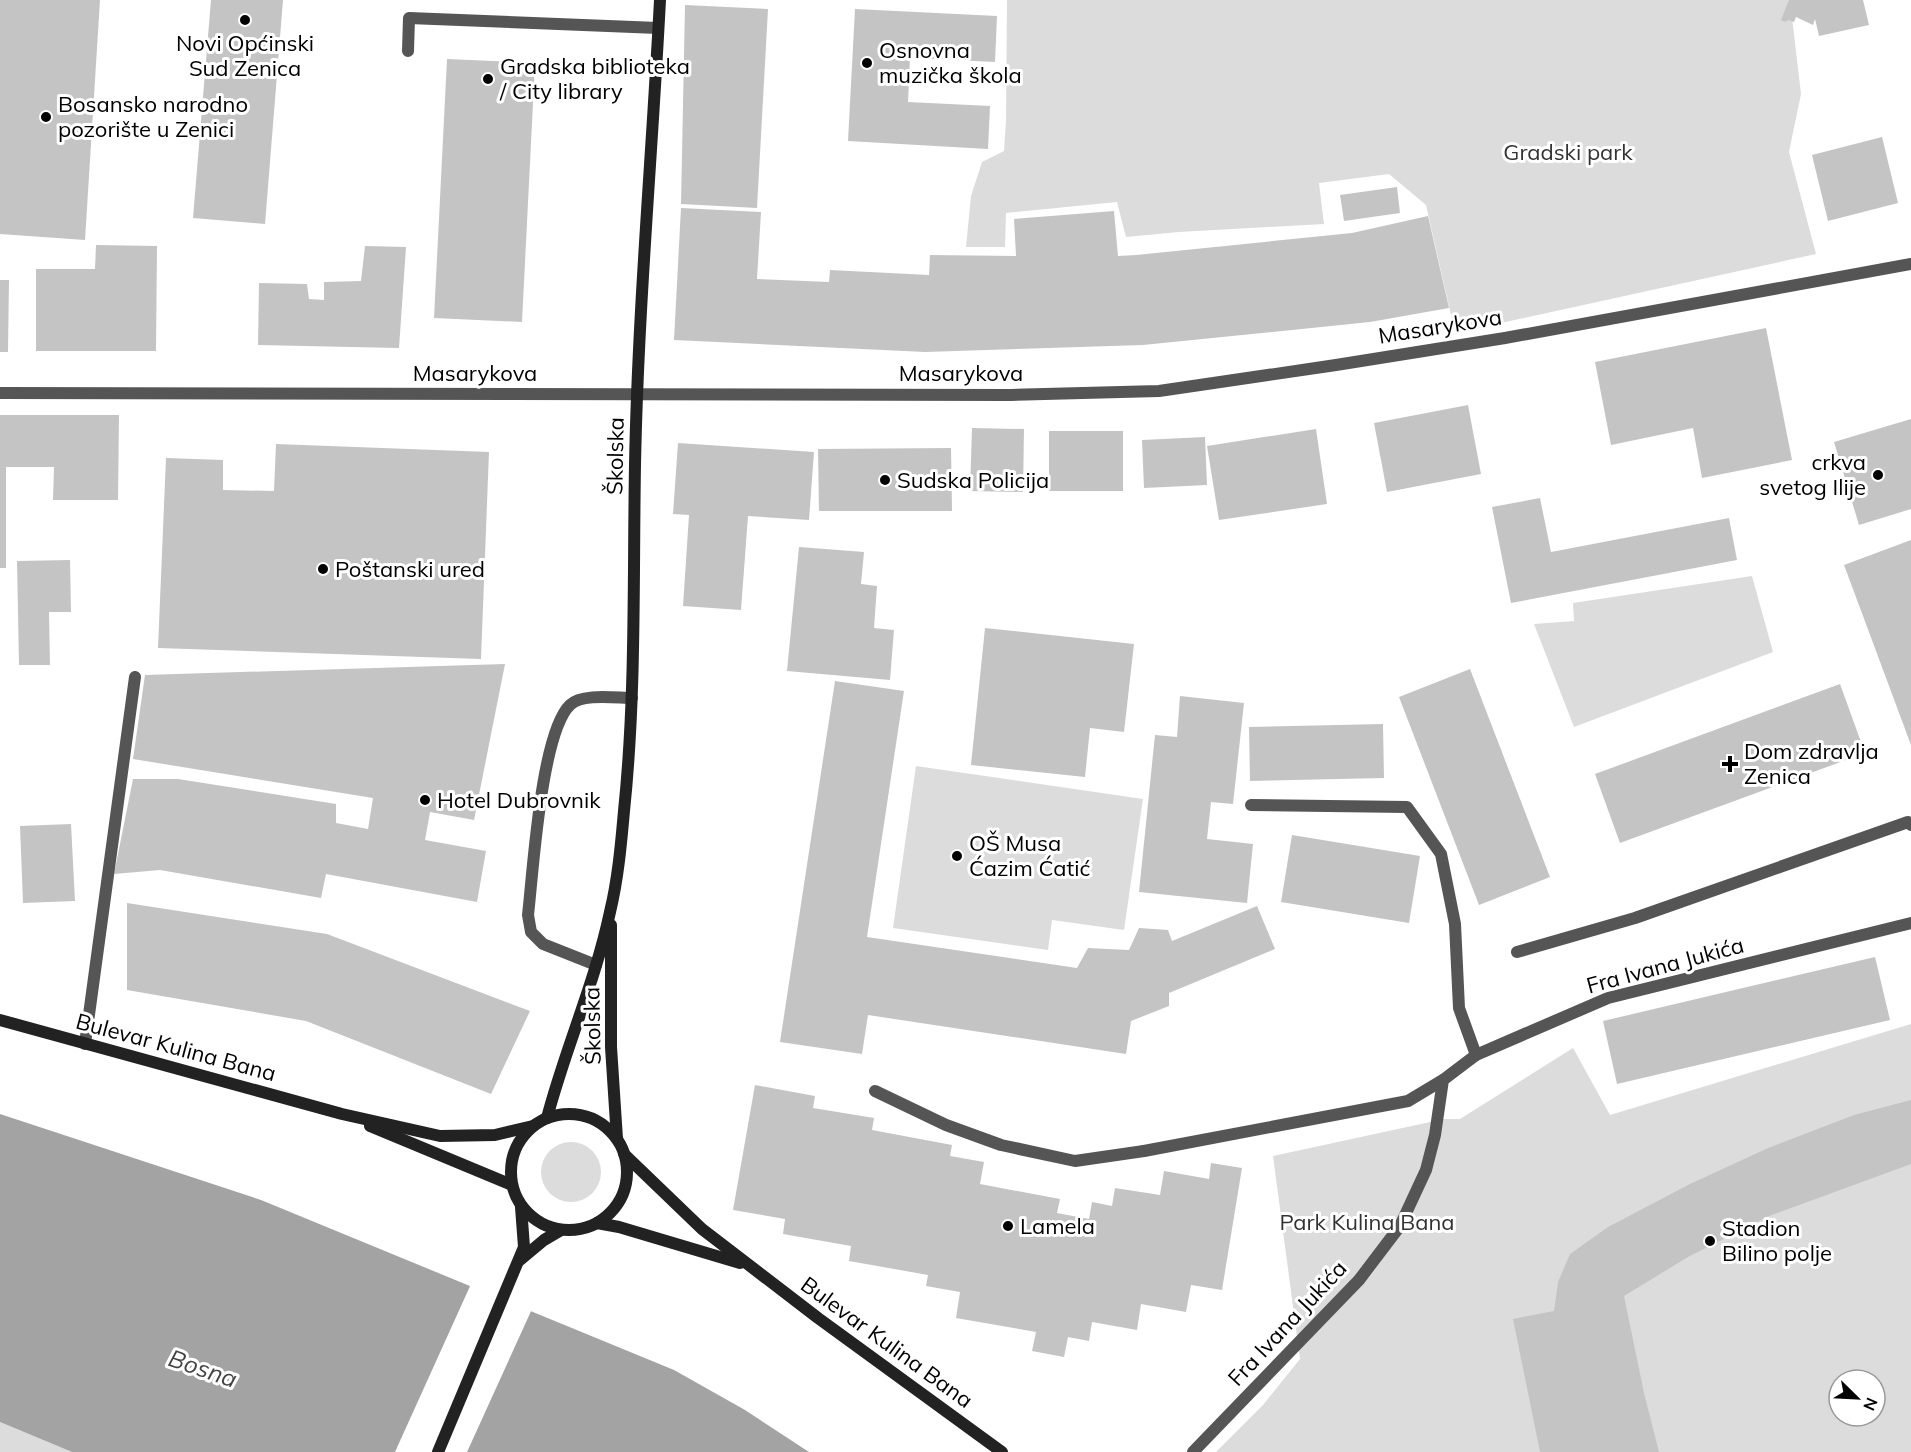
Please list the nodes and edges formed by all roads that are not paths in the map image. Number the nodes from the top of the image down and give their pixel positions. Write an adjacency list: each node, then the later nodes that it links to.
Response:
1 (660, 0): 2 (street, Školska)
2 (658, 28): 3 (street); 6 (street, Školska)
3 (408, 51)
4 (1911, 264): 6 (street, Masarykova)
5 (0, 393): 6 (street, Masarykova)
6 (637, 394): 8 (street, Školska)
7 (135, 677): 16 (street)
8 (632, 698): 11 (street, Školska); 14 (street)
9 (1251, 804): 17 (street)
10 (1911, 825): 13 (street)
11 (610, 912): 14 (street, Školska); 23 (street, Školska)
12 (1911, 923): 17 (street, Fra Ivana Jukića)
13 (1517, 952)
14 (596, 965): 21 (street, Školska)
15 (0, 1020): 16 (street, Bulevar Kulina Bana)
16 (85, 1044): 20 (street, Bulevar Kulina Bana)
17 (1476, 1055): 18 (street, Fra Ivana Jukića)
18 (1443, 1080): 19 (street, Fra Ivana Jukića); 33 (street, Fra Ivana Jukića)
19 (874, 1091)
20 (342, 1114): 22 (street, Bulevar Kulina Bana); 25 (street, Bulevar Kulina Bana)
21 (547, 1118): 22 (street); 23 (street)
22 (532, 1126): 25 (street)
23 (617, 1139): 24 (street)
24 (624, 1154): 27 (street); 30 (street, Bulevar Kulina Bana)
25 (512, 1185): 26 (street)
26 (521, 1206): 28 (street); 29 (street)
27 (597, 1223): 28 (street); 30 (street, Bulevar Kulina Bana)
28 (561, 1230): 29 (street)
29 (519, 1261): 31 (street)
30 (749, 1266): 32 (street, Bulevar Kulina Bana)
31 (438, 1452)
32 (1002, 1452)
33 (1193, 1452)

